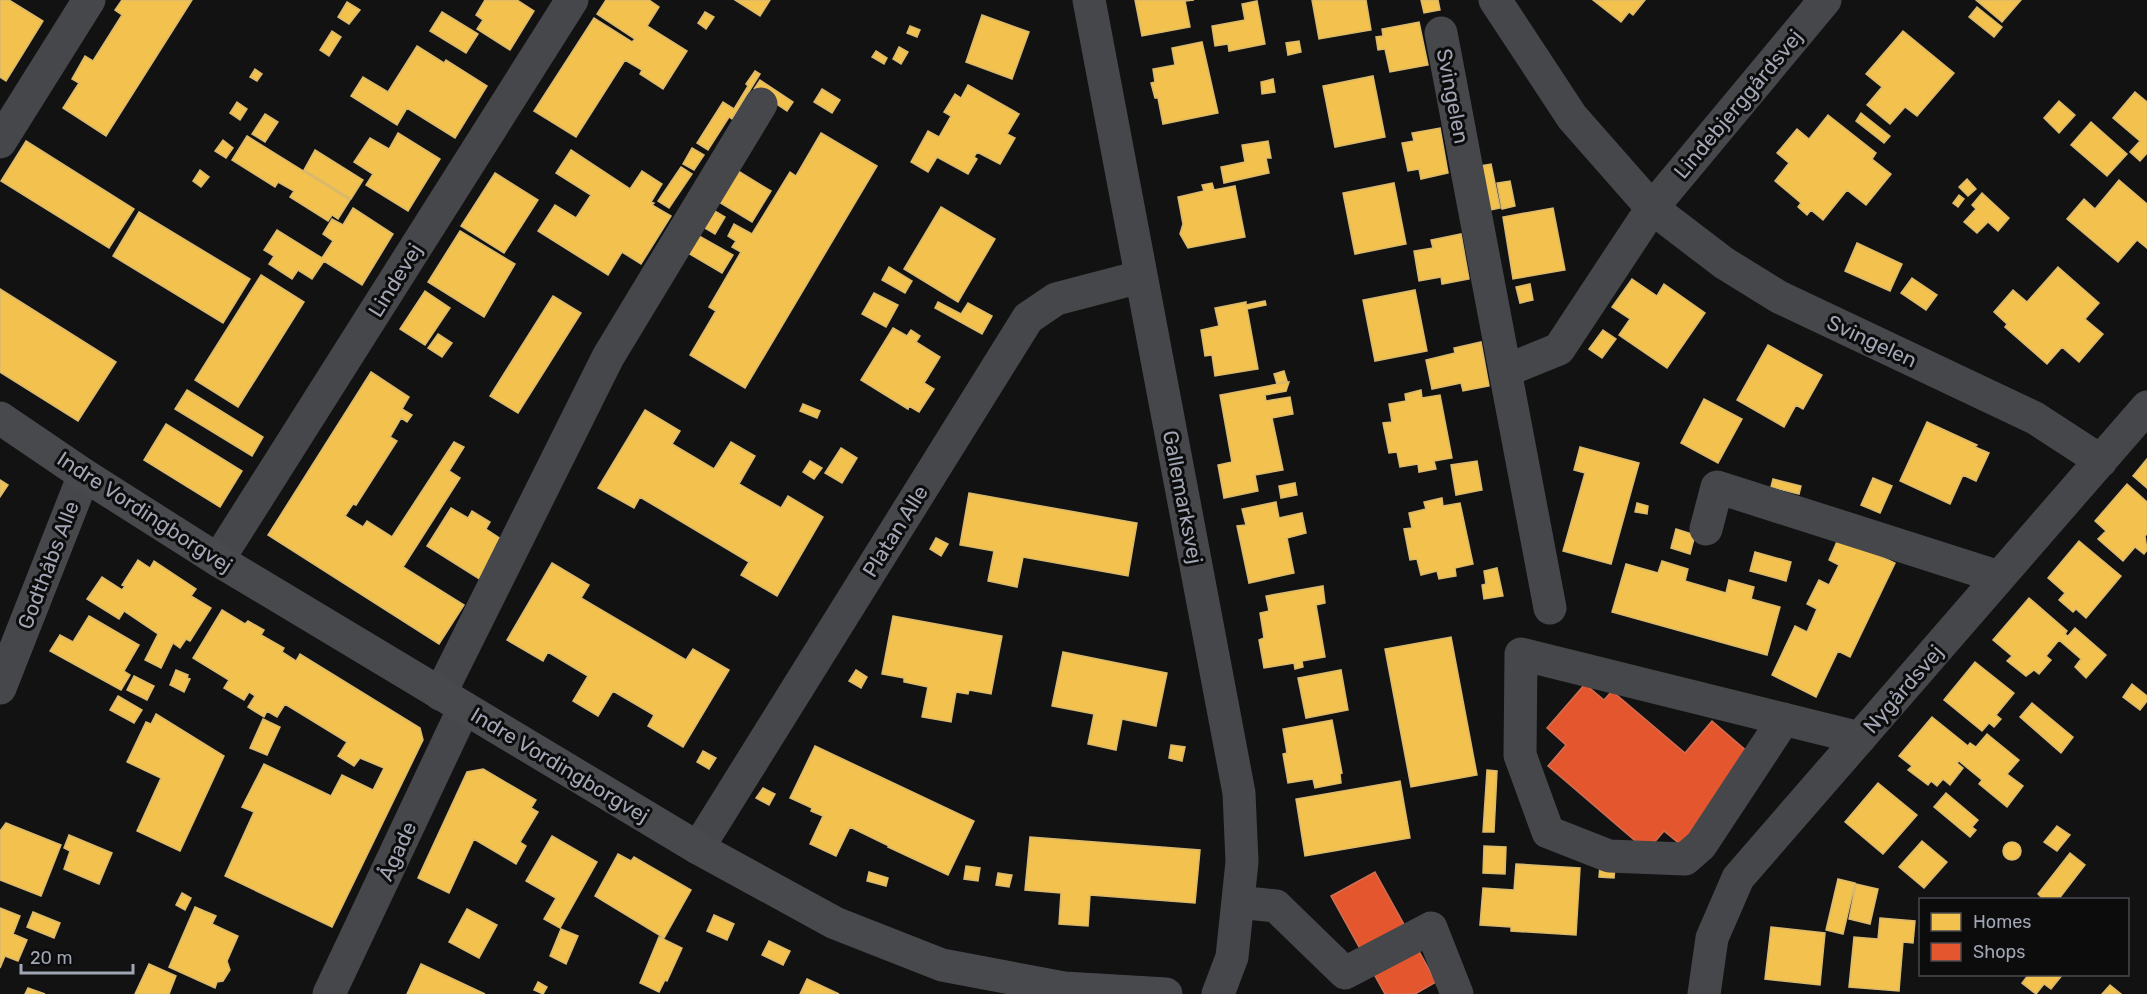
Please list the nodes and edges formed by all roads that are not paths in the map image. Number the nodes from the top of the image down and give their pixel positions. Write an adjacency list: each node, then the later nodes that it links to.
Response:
1 (89, 0): 8 (street)
2 (572, 0): 17 (street, Lindevej)
3 (1089, 0): 10 (street, Gallemarksvej)
4 (1495, 0): 9 (street, Svingelen)
5 (1825, 0): 9 (street, Lindebjerggårdsvej)
6 (1441, 33): 11 (street, Svingelen)
7 (761, 104): 21 (street, Ågade)
8 (0, 142)
9 (1652, 208): 11 (street); 14 (street, Svingelen)
10 (1140, 277): 24 (street, Platan Alle); 25 (street, Gallemarksvej)
11 (1505, 371): 19 (street, Svingelen)
12 (2147, 407): 14 (street, Nygårdsvej)
13 (0, 417): 15 (main road, Indre Vordingborgvej)
14 (2101, 461): 18 (street, Nygårdsvej)
15 (84, 475): 17 (main road, Indre Vordingborgvej); 20 (street, Godthåbs Alle)
16 (1706, 529): 18 (street)
17 (218, 560): 21 (main road, Indre Vordingborgvej)
18 (1999, 577): 23 (street, Nygårdsvej)
19 (1550, 608)
20 (0, 688)
21 (452, 701): 24 (main road, Indre Vordingborgvej); 26 (street, Ågade)
22 (1784, 719): 22 (street); 23 (street)
23 (1860, 738): 30 (street, Nygårdsvej)
24 (698, 848): 27 (main road, Indre Vordingborgvej)
25 (1238, 902): 28 (street, Gallemarksvej); 29 (street)
26 (329, 994)
27 (1166, 994)
28 (1218, 994)
29 (1457, 994)
30 (1704, 994)

